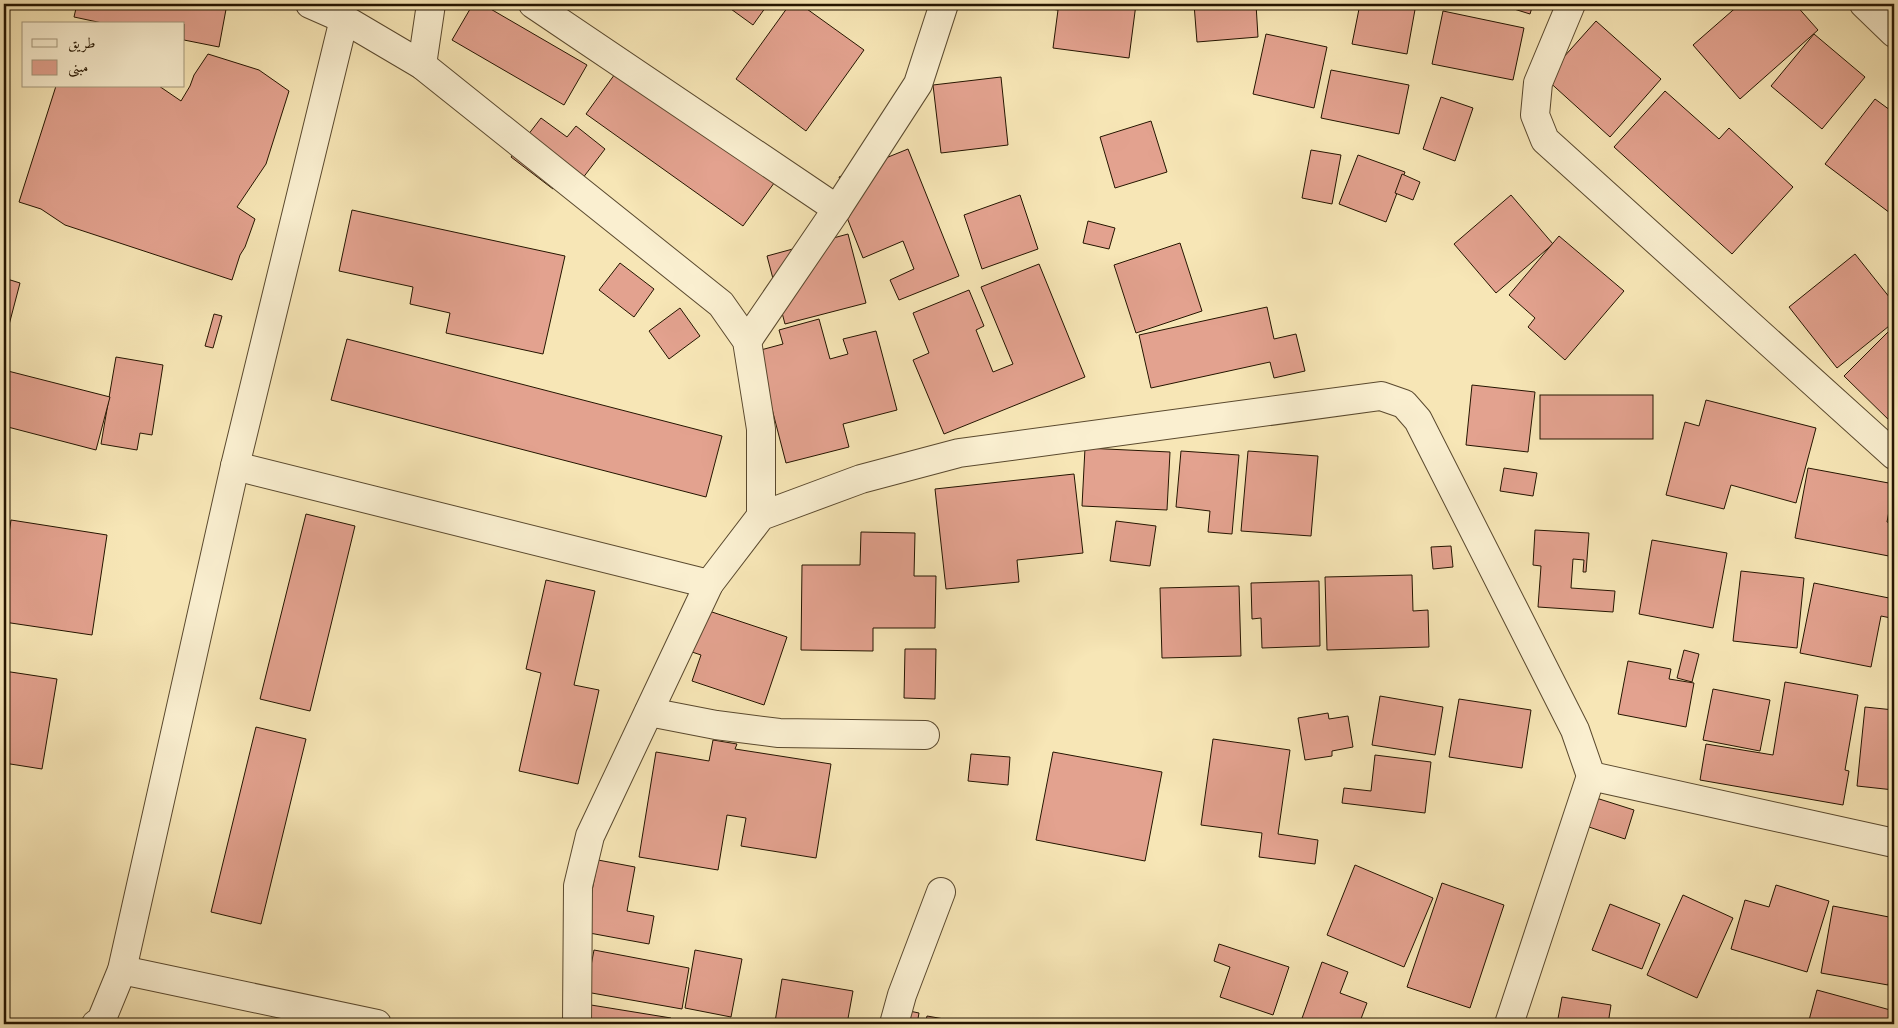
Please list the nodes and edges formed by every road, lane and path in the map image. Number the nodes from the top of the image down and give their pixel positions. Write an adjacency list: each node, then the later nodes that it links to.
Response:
1 (310, 4): 7 (street)
2 (432, 4): 9 (street)
3 (533, 4): 10 (street)
4 (944, 4): 10 (street)
5 (1571, 4): 12 (street)
6 (1864, 4): 8 (street)
7 (344, 19): 9 (street); 13 (street)
8 (1894, 33)
9 (422, 66): 11 (street)
10 (837, 209): 11 (street)
11 (747, 341): 14 (street)
12 (1894, 455)
13 (235, 466): 15 (street); 21 (street)
14 (761, 516): 15 (street); 18 (street)
15 (709, 584): 16 (street)
16 (649, 712): 17 (street); 24 (street)
17 (925, 735)
18 (1591, 776): 19 (street); 26 (street)
19 (1894, 843)
20 (941, 892): 25 (street)
21 (122, 970): 22 (street); 23 (street)
22 (96, 1024)
23 (376, 1024)
24 (577, 1024)
25 (894, 1024)
26 (1509, 1024)

